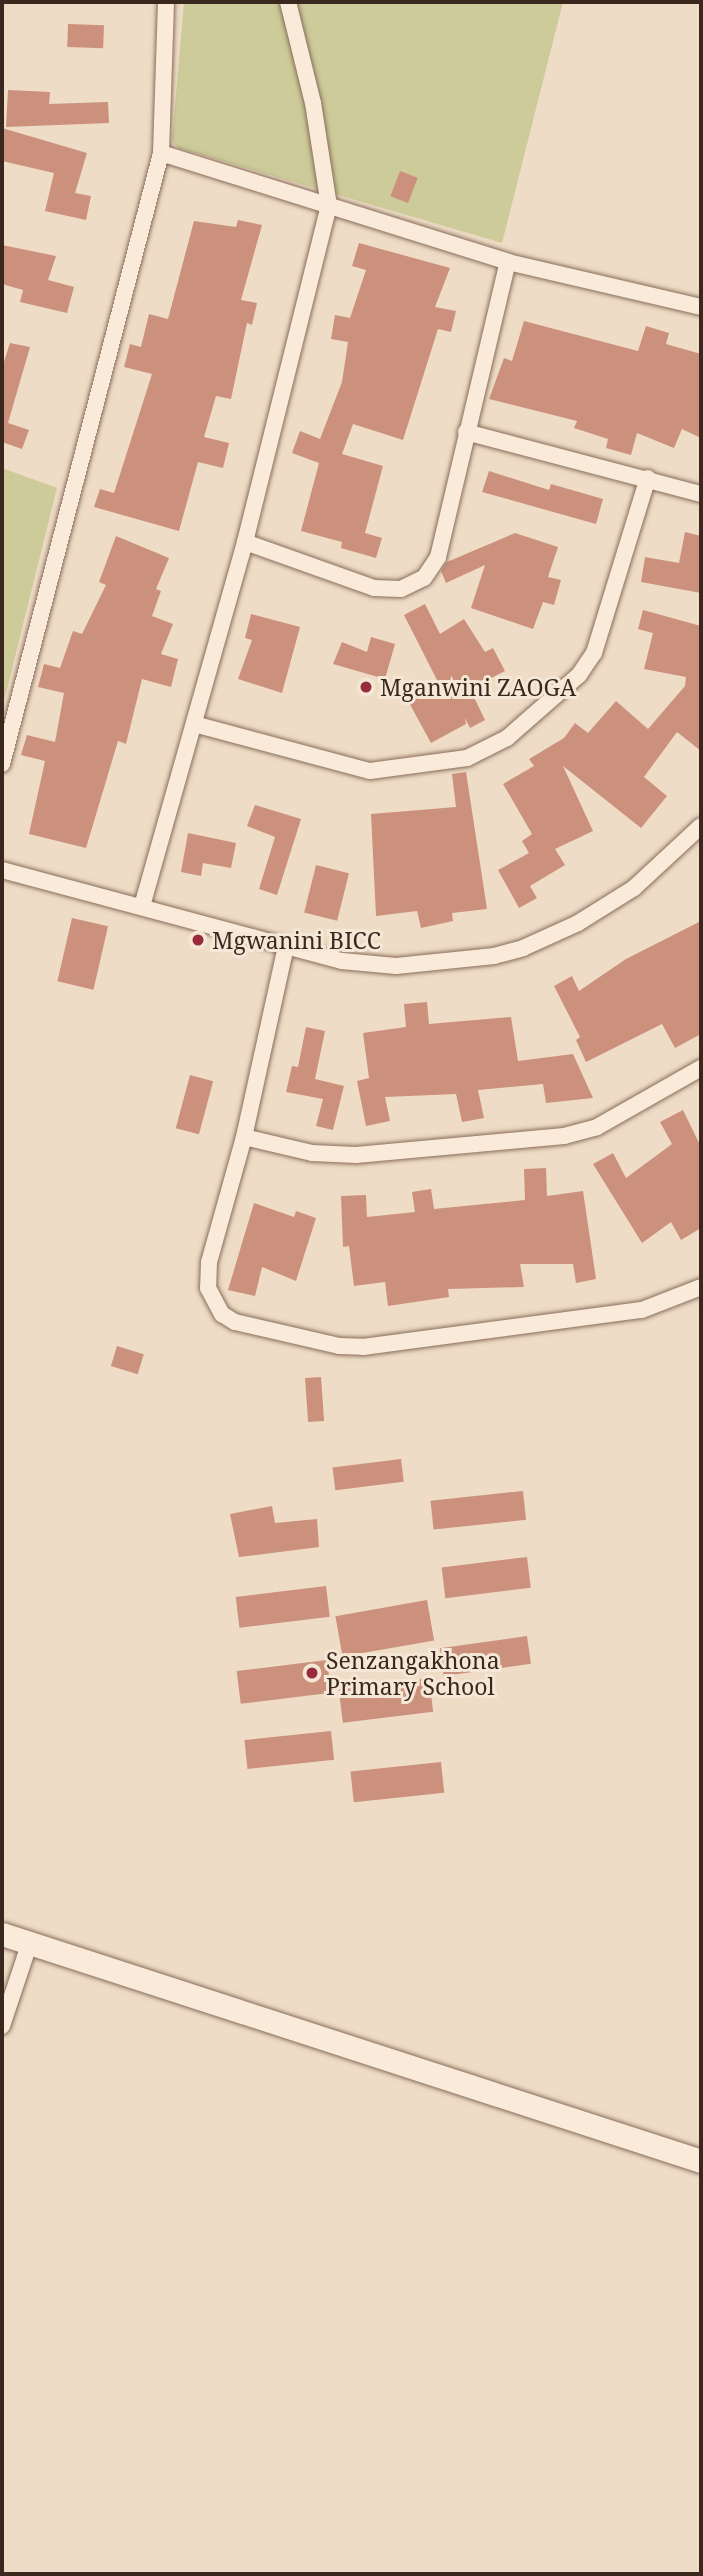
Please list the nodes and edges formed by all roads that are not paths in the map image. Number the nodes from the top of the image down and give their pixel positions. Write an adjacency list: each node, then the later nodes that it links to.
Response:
1 (166, 2): 3 (street)
2 (288, 2): 4 (street)
3 (161, 153): 4 (street); 12 (street)
4 (329, 206): 5 (street); 10 (street)
5 (508, 262): 6 (street); 7 (street)
6 (701, 307)
7 (466, 432): 8 (street); 10 (street)
8 (648, 478): 9 (street); 11 (street)
9 (701, 494)
10 (245, 542): 11 (street)
11 (194, 724): 15 (street)
12 (2, 764)
13 (701, 826): 16 (street)
14 (2, 870): 15 (street)
15 (142, 906): 16 (street)
16 (286, 946): 18 (street)
17 (701, 1068): 18 (street)
18 (244, 1137): 19 (street)
19 (701, 1287)
20 (2, 1934): 21 (street)
21 (30, 1942): 22 (street); 23 (street)
22 (2, 2026)
23 (701, 2161)

